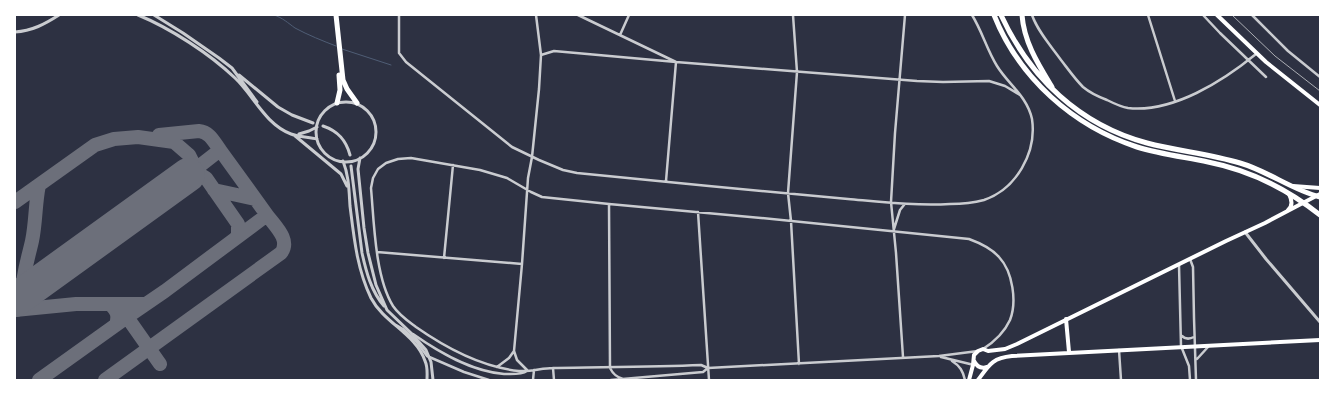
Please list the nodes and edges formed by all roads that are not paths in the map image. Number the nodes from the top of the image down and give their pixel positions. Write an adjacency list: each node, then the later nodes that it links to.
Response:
1 (59, 15): 20 (street)
2 (138, 15): 38 (street)
3 (154, 15): 28 (street)
4 (334, 15): 26 (highway)
5 (399, 15): 45 (street)
6 (536, 15): 23 (street)
7 (578, 15): 21 (street)
8 (629, 15): 21 (street)
9 (793, 15): 27 (street)
10 (905, 15): 31 (street)
11 (972, 15): 33 (street)
12 (993, 15): 55 (highway)
13 (1001, 15): 32 (highway)
14 (1022, 15): 32 (highway)
15 (1032, 15): 34 (street)
16 (1148, 15): 34 (street)
17 (1203, 15): 24 (street)
18 (1217, 15): 22 (main road)
19 (1252, 15): 30 (street)
20 (15, 32)
21 (620, 35): 25 (street)
22 (1256, 54): 24 (street); 37 (main road)
23 (541, 55): 25 (street); 45 (street)
24 (1248, 60): 29 (street); 34 (street)
25 (676, 62): 27 (street); 50 (street)
26 (340, 65): 35 (highway); 36 (highway)
27 (797, 72): 31 (street); 56 (street)
28 (237, 74): 38 (street); 39 (street)
29 (1266, 77)
30 (1320, 77)
31 (900, 80): 33 (street); 58 (street)
32 (1057, 93): 51 (highway)
33 (1021, 96): 61 (street)
34 (1175, 101)
35 (337, 103): 36 (street); 41 (street)
36 (357, 103): 46 (street)
37 (1320, 105)
38 (262, 111): 42 (street)
39 (313, 123)
40 (323, 126): 44 (street)
41 (317, 127): 42 (street); 43 (street)
42 (293, 134): 43 (street); 53 (street)
43 (317, 139): 47 (street)
44 (350, 155)
45 (532, 157): 50 (street); 54 (street)
46 (360, 158): 47 (street); 73 (street)
47 (343, 161): 53 (street)
48 (453, 165): 54 (street); 68 (street); 69 (street)
49 (351, 166): 73 (street)
50 (666, 182): 56 (street)
51 (1291, 185): 52 (main road); 57 (highway)
52 (1320, 188)
53 (348, 189): 75 (street)
54 (528, 190): 60 (street); 71 (street)
55 (1287, 192): 59 (highway); 63 (main road)
56 (788, 193): 58 (street); 65 (street)
57 (1319, 196): 59 (main road)
58 (891, 202): 61 (street); 66 (street)
59 (1304, 203): 63 (main road); 64 (highway)
60 (610, 204): 62 (street); 100 (street)
61 (905, 204): 66 (street)
62 (698, 212): 65 (street); 101 (street)
63 (1284, 214): 67 (main road)
64 (1320, 215)
65 (791, 221): 66 (street); 95 (street)
66 (893, 231): 84 (street); 91 (street)
67 (1245, 232): 70 (main road); 76 (street)
68 (377, 252): 69 (street); 97 (street)
69 (444, 258): 71 (street)
70 (1190, 259): 72 (main road); 79 (street)
71 (522, 264): 86 (street)
72 (1179, 265): 74 (main road); 78 (street)
73 (387, 310): 77 (street)
74 (1066, 319): 84 (main road); 88 (main road)
75 (391, 322): 89 (street); 105 (street)
76 (1320, 322)
77 (412, 333): 89 (street); 103 (street)
78 (1181, 335): 79 (street); 82 (street)
79 (1194, 337): 83 (street)
80 (1320, 340): 81 (main road)
81 (1210, 345): 83 (main road); 93 (street)
82 (1181, 346): 83 (main road); 85 (main road); 116 (street)
83 (1195, 346): 93 (street)
84 (986, 350): 87 (main road); 94 (main road)
85 (1119, 350): 88 (main road); 115 (street)
86 (514, 351): 97 (street); 103 (street)
87 (978, 351): 90 (street); 96 (main road)
88 (1069, 352): 94 (main road)
89 (430, 356): 106 (street); 107 (street)
90 (939, 356): 91 (street); 92 (street)
91 (903, 358): 95 (street)
92 (946, 358): 96 (street); 112 (street)
93 (1196, 361): 117 (street)
94 (991, 362): 98 (main road)
95 (799, 364): 101 (street)
96 (975, 364): 98 (main road); 113 (main road)
97 (497, 366): 103 (street)
98 (987, 367): 114 (main road)
99 (553, 368): 100 (street); 102 (street); 109 (street)
100 (610, 368): 101 (street); 104 (street)
101 (708, 368): 104 (street); 111 (street)
102 (534, 370): 103 (street); 108 (street)
103 (528, 371)
104 (623, 379): 110 (street)
105 (427, 380)
106 (433, 380)
107 (489, 380)
108 (533, 380)
109 (554, 380)
110 (611, 380)
111 (709, 380)
112 (964, 380)
113 (969, 380)
114 (978, 380)
115 (1120, 380)
116 (1190, 380)
117 (1196, 380)

